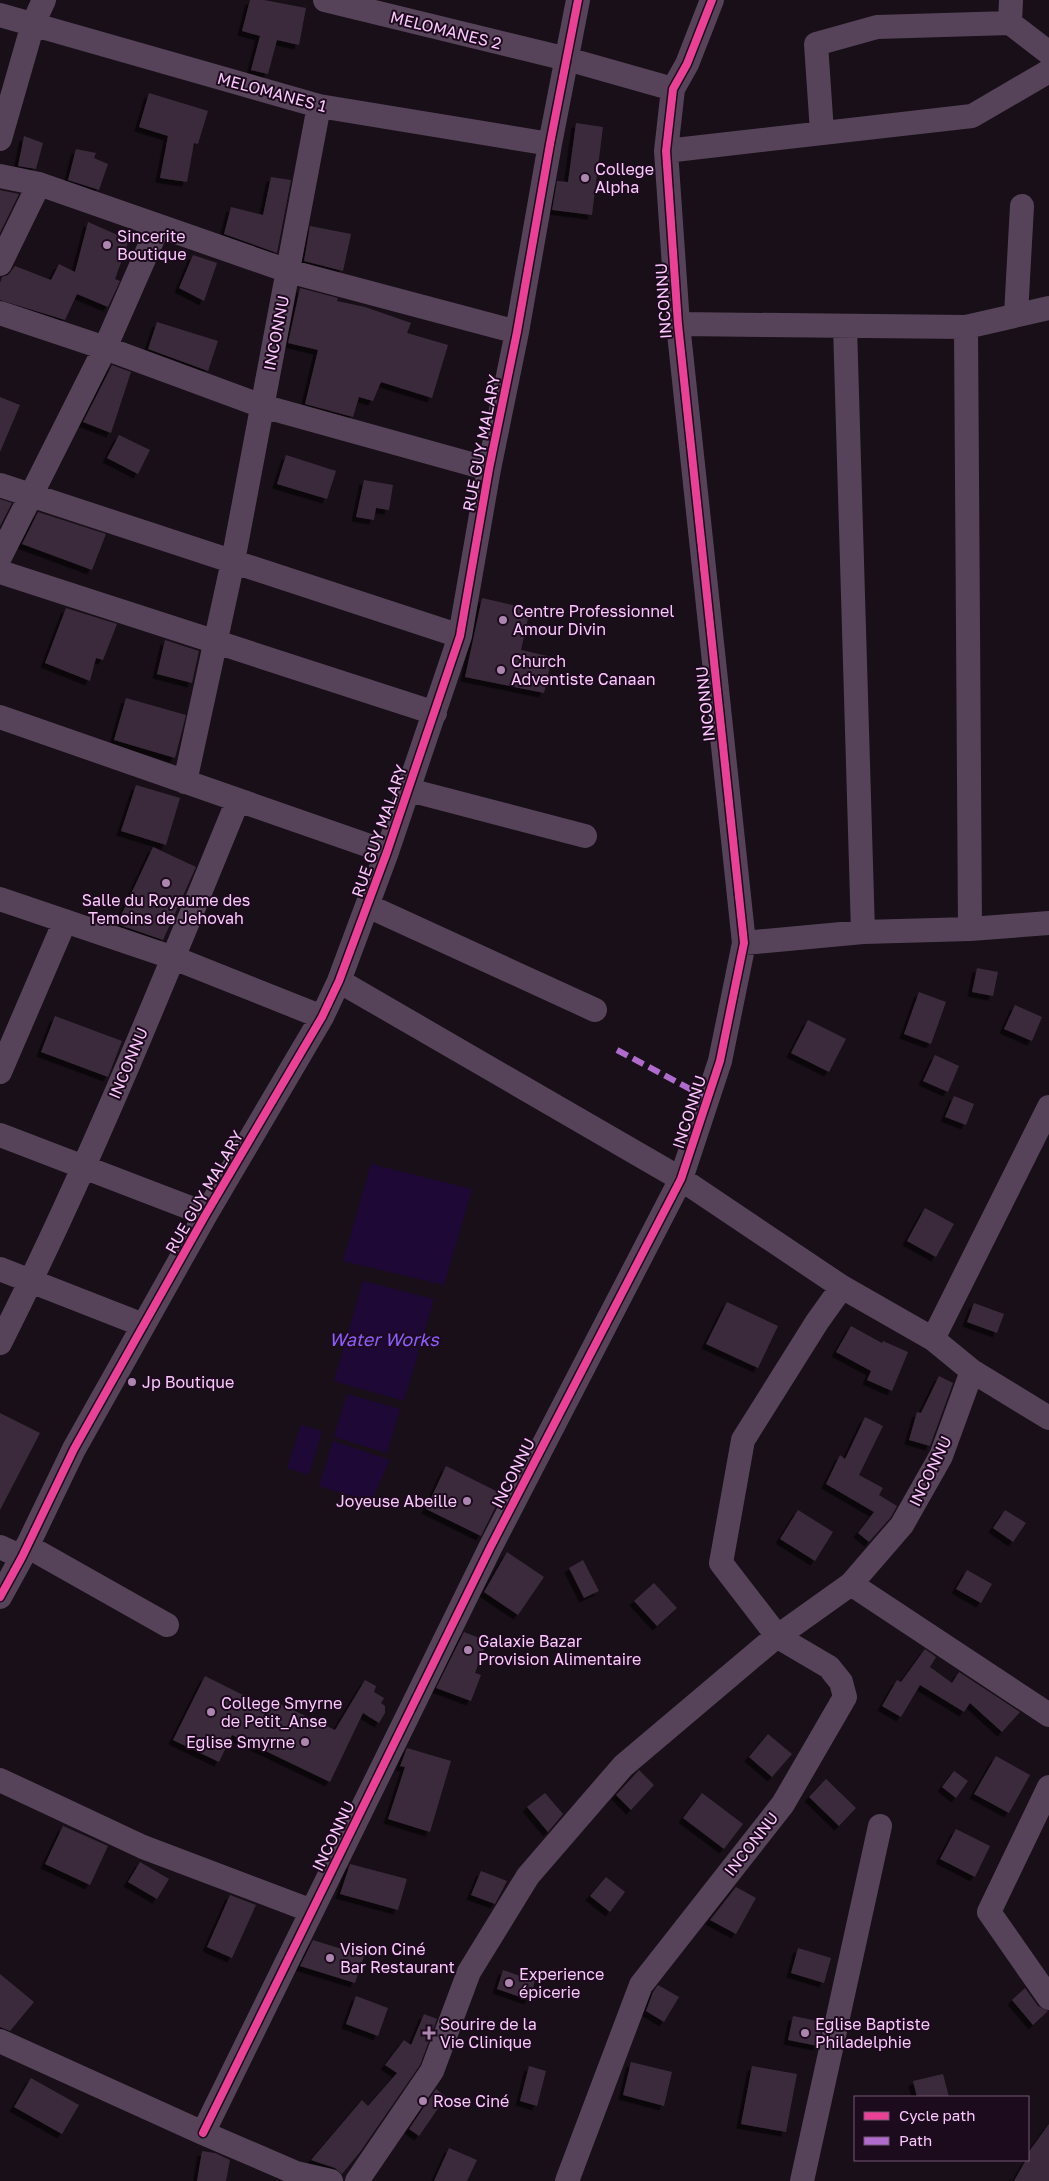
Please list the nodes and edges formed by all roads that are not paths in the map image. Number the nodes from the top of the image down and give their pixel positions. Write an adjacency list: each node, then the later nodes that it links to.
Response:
1 (44, 0): 7 (street)
2 (325, 0): 9 (street, MELOMANES 2)
3 (578, 0): 9 (street, RUE GUY MALARY)
4 (712, 0): 11 (street, INCONNU)
5 (1010, 12): 8 (street); 13 (street)
6 (0, 15): 7 (street, MELOMANES 1)
7 (33, 24): 12 (street, MELOMANES 1); 14 (street)
8 (1049, 53)
9 (566, 59): 11 (street, MELOMANES 2); 15 (street, RUE GUY MALARY)
10 (1049, 71): 13 (street)
11 (673, 89): 16 (street, INCONNU)
12 (319, 106): 15 (street, MELOMANES 1); 22 (street, INCONNU)
13 (822, 132): 16 (street)
14 (0, 139)
15 (550, 144): 29 (street, RUE GUY MALARY)
16 (666, 151): 26 (street, INCONNU)
17 (0, 176): 18 (street)
18 (39, 184): 20 (street); 21 (street)
19 (1022, 206): 25 (street)
20 (158, 227): 22 (street); 30 (street)
21 (0, 264)
22 (288, 271): 29 (street); 31 (street, INCONNU)
23 (1049, 308): 25 (street, INCONNU)
24 (0, 313): 30 (street)
25 (1016, 315): 28 (street, INCONNU)
26 (678, 324): 27 (street, INCONNU); 53 (street, INCONNU)
27 (845, 326): 28 (street, INCONNU); 52 (street)
28 (966, 326): 51 (street)
29 (517, 332): 32 (street, RUE GUY MALARY)
30 (106, 348): 31 (street); 34 (street)
31 (262, 406): 32 (street); 36 (street, INCONNU)
32 (488, 469): 38 (street, RUE GUY MALARY)
33 (0, 485): 34 (street)
34 (30, 496): 35 (street); 36 (street)
35 (0, 557)
36 (233, 561): 38 (street); 39 (street, INCONNU)
37 (0, 572): 39 (street)
38 (460, 636): 40 (street, RUE GUY MALARY)
39 (215, 642): 40 (street); 42 (street, INCONNU)
40 (435, 713): 43 (street, RUE GUY MALARY)
41 (0, 718): 42 (street)
42 (185, 782): 44 (street)
43 (409, 790): 45 (street); 46 (street, RUE GUY MALARY)
44 (238, 800): 46 (street); 54 (street, INCONNU)
45 (585, 836)
46 (387, 852): 48 (street, RUE GUY MALARY)
47 (0, 899): 49 (street)
48 (368, 906): 55 (street, RUE GUY MALARY); 56 (street)
49 (65, 921): 54 (street); 58 (street)
50 (1049, 923): 51 (street)
51 (970, 929): 52 (street)
52 (863, 932): 53 (street)
53 (744, 943): 63 (street, INCONNU)
54 (174, 958): 57 (street); 62 (street, INCONNU)
55 (339, 981): 57 (street, RUE GUY MALARY); 63 (street, INCONNU)
56 (595, 1010)
57 (322, 1017): 64 (street, RUE GUY MALARY)
58 (6, 1040): 59 (street)
59 (0, 1072)
60 (1049, 1107): 69 (street)
61 (0, 1135): 62 (street)
62 (82, 1168): 64 (street); 66 (street, INCONNU)
63 (681, 1179): 67 (street, INCONNU); 83 (street, INCONNU)
64 (206, 1214): 68 (street, RUE GUY MALARY)
65 (0, 1268): 66 (street)
66 (32, 1280): 68 (street); 70 (street, INCONNU)
67 (842, 1287): 69 (street, INCONNU); 78 (street, INCONNU)
68 (142, 1325): 74 (street, RUE GUY MALARY)
69 (933, 1339): 71 (street, INCONNU)
70 (0, 1343)
71 (972, 1371): 72 (street, INCONNU); 75 (street, INCONNU)
72 (1049, 1418)
73 (0, 1547): 74 (street)
74 (24, 1552): 76 (street, RUE GUY MALARY); 77 (street)
75 (852, 1584): 78 (street, INCONNU); 79 (street)
76 (0, 1597)
77 (166, 1625)
78 (778, 1637): 88 (street, INCONNU); 89 (street, INCONNU)
79 (1049, 1715)
80 (0, 1780): 83 (street)
81 (1049, 1787): 84 (street)
82 (880, 1826): 90 (street)
83 (312, 1911): 86 (street, INCONNU)
84 (1049, 1998)
85 (0, 2041): 86 (street)
86 (203, 2133): 87 (street)
87 (331, 2181)
88 (357, 2181)
89 (566, 2181)
90 (802, 2181)

